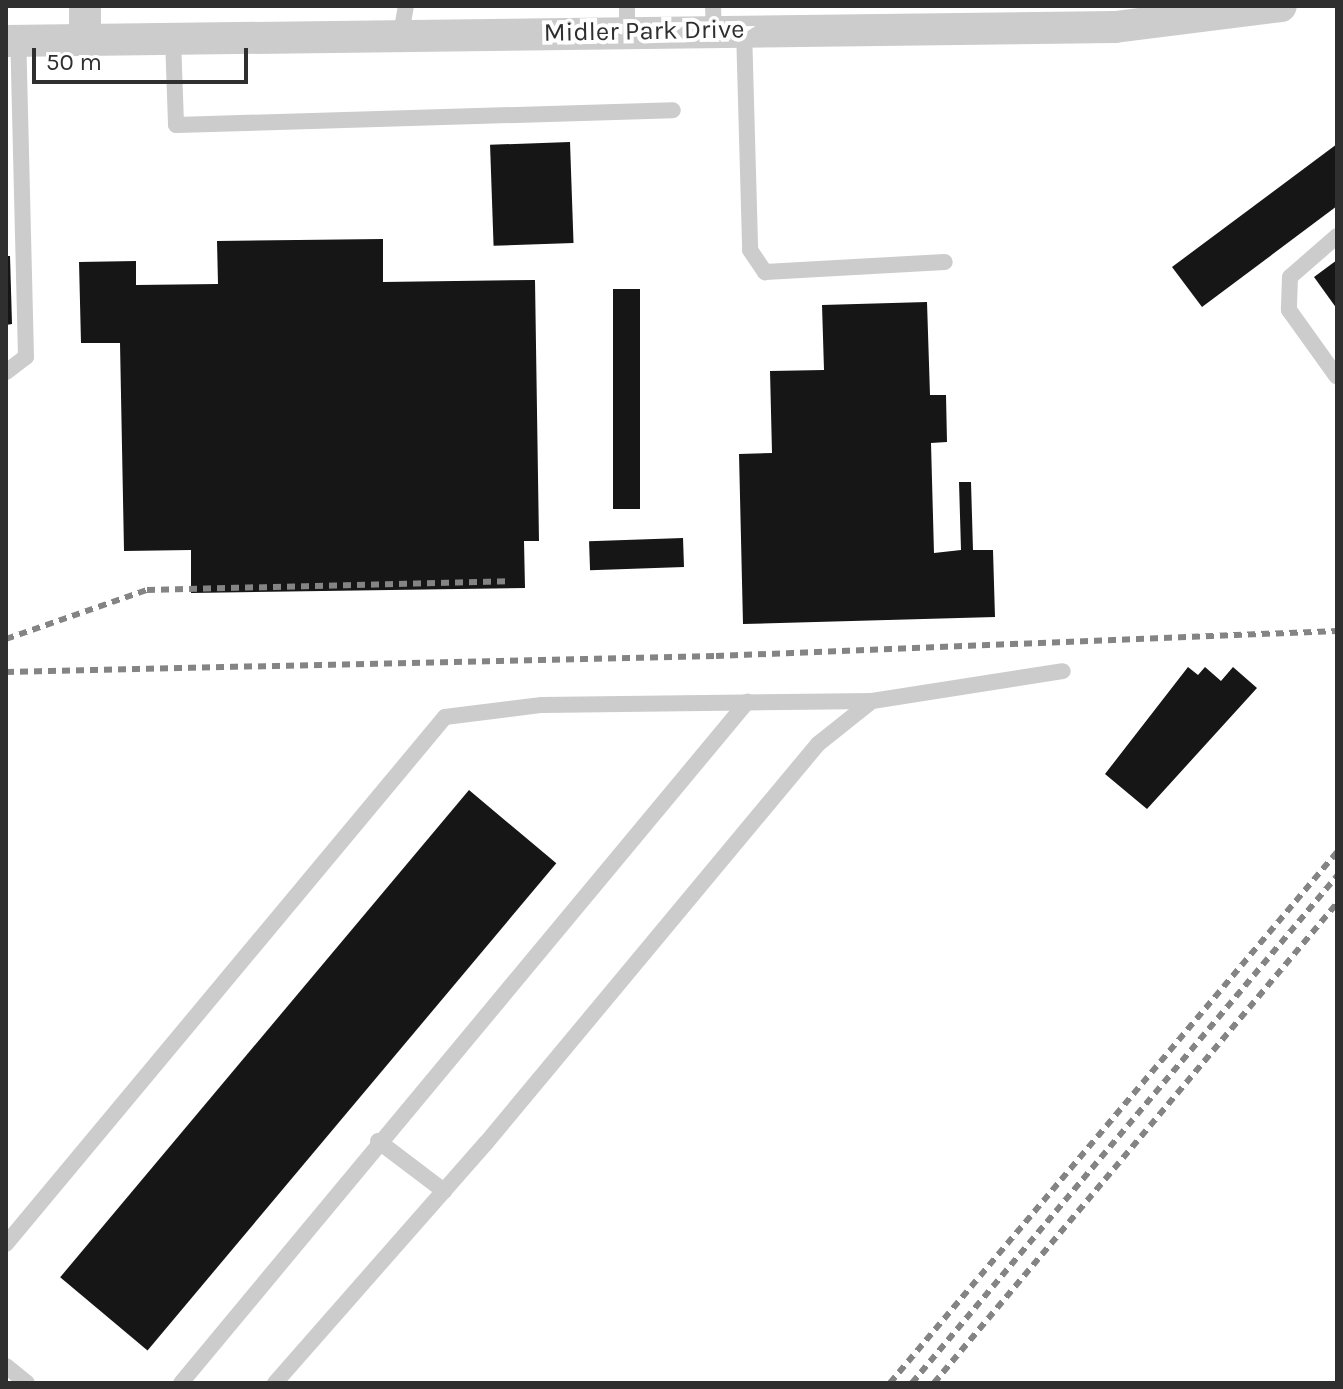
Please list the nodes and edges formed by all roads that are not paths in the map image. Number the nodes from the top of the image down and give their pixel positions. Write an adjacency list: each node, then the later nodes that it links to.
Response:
1 (85, 6): 8 (street)
2 (1281, 6): 5 (street, Midler Park Drive)
3 (627, 18): 4 (street, Midler Park Drive); 5 (street, Midler Park Drive)
4 (403, 20): 6 (street, Midler Park Drive)
5 (723, 22): 11 (lane)
6 (173, 38): 8 (street, Midler Park Drive); 9 (lane)
7 (12, 40): 8 (street, Midler Park Drive); 12 (lane)
8 (85, 40)
9 (673, 110)
10 (1337, 236): 13 (lane)
11 (945, 262)
12 (6, 372)
13 (1337, 377)
14 (1063, 671): 15 (lane)
15 (872, 701): 16 (lane); 18 (lane)
16 (747, 702): 17 (lane); 19 (lane)
17 (378, 1141): 18 (lane); 22 (lane)
18 (444, 1191): 23 (lane)
19 (6, 1244)
20 (6, 1366): 21 (lane)
21 (27, 1383)
22 (181, 1383)
23 (275, 1383)

